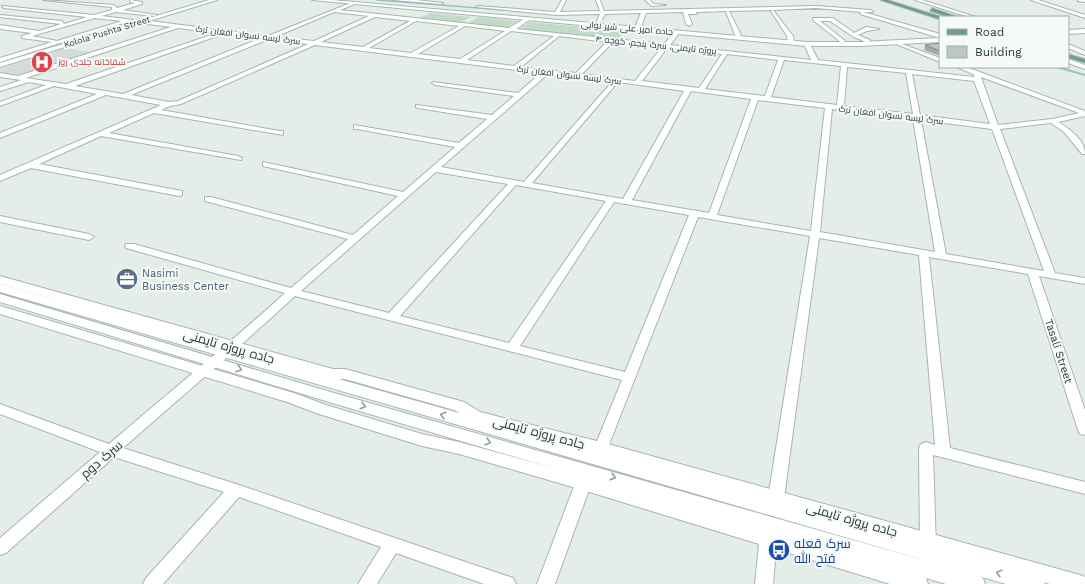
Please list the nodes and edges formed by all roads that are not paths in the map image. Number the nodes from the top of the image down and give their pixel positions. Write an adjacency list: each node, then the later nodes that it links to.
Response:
1 (45, 0): 27 (street)
2 (135, 0): 27 (street)
3 (205, 0): 35 (main road)
4 (214, 0): 46 (main road, Kolola Pushta Street)
5 (315, 0): 18 (main road, جاده امیر علی شیر نوایی)
6 (344, 0): 18 (main road)
7 (447, 0): 21 (street)
8 (518, 0): 9 (street); 30 (street)
9 (525, 0)
10 (564, 0): 34 (street)
11 (598, 0): 32 (street)
12 (647, 0): 22 (street)
13 (882, 0): 43 (main road)
14 (899, 0): 39 (main road)
15 (914, 0): 40 (street); 41 (street)
16 (1033, 0): 42 (street)
17 (1080, 0): 19 (street)
18 (353, 1): 20 (main road); 29 (street); 44 (main road, جاده امیر علی شیر نوایی)
19 (1085, 1)
20 (399, 2): 21 (street); 26 (main road)
21 (441, 3): 26 (street)
22 (673, 5)
23 (857, 5): 32 (street)
24 (4, 6): 37 (street)
25 (478, 7): 30 (street)
26 (434, 8): 30 (main road)
27 (115, 10): 35 (street); 37 (street)
28 (773, 10): 31 (street); 64 (street); 69 (street)
29 (334, 11): 38 (street, پروژه تایمنی، سرک پنجم، کوچه ۴); 66 (street)
30 (513, 12): 34 (street); 47 (main road)
31 (728, 12): 49 (street); 62 (street)
32 (602, 13): 34 (street); 47 (street)
33 (644, 13): 53 (street)
34 (557, 14)
35 (155, 15): 88 (main road)
36 (0, 16): 48 (street)
37 (93, 16): 48 (street); 71 (street)
38 (373, 16): 45 (street, پروژه تایمنی، سرک پنجم، کوچه ۴); 74 (street)
39 (951, 16)
40 (962, 16)
41 (970, 16)
42 (1085, 17)
43 (939, 18)
44 (526, 19): 55 (street); 59 (main road, جاده امیر علی شیر نوایی)
45 (415, 20): 50 (street, پروژه تایمنی، سرک پنجم، کوچه ۴); 78 (street)
46 (142, 22): 51 (street, سرک لیسه نسوان افغان‌ ترک); 88 (main road, Kolola Pushta Street)
47 (599, 23): 53 (main road)
48 (67, 24): 57 (street)
49 (689, 24)
50 (464, 25): 55 (street, پروژه تایمنی، سرک پنجم، کوچه ۴); 81 (street)
51 (178, 26): 58 (street, سرک لیسه نسوان افغان‌ ترک); 100 (street)
52 (0, 27): 57 (street)
53 (638, 27): 62 (main road)
54 (876, 29): 63 (street)
55 (510, 30): 61 (street, پروژه تایمنی، سرک پنجم، کوچه ۴); 89 (street)
56 (1085, 31): 60 (main road)
57 (39, 32): 71 (street)
58 (224, 32): 66 (street, سرک لیسه نسوان افغان‌ ترک); 106 (street)
59 (677, 32): 69 (main road, جاده امیر علی شیر نوایی); 76 (street)
60 (1069, 32)
61 (558, 35): 67 (street, پروژه تایمنی، سرک پنجم، کوچه ۴); 93 (street)
62 (738, 35): 69 (main road)
63 (854, 35): 70 (street); 72 (street)
64 (939, 36)
65 (939, 36): 70 (main road)
66 (269, 38): 74 (street, سرک لیسه نسوان افغان‌ ترک); 111 (street)
67 (612, 40): 76 (street, پروژه تایمنی، سرک پنجم، کوچه ۴); 98 (street)
68 (939, 40): 73 (main road, جاده امیر علی شیر نوایی)
69 (790, 41): 72 (main road); 75 (main road, جاده امیر علی شیر نوایی)
70 (868, 41): 72 (main road)
71 (60, 42): 88 (street)
72 (843, 42)
73 (896, 42): 75 (main road, جاده امیر علی شیر نوایی); 85 (street)
74 (315, 44): 78 (street, سرک لیسه نسوان افغان‌ ترک); 116 (street)
75 (807, 44): 90 (street)
76 (666, 46): 80 (street, پروژه تایمنی، سرک پنجم، کوچه ۴); 105 (street)
77 (1069, 47): 82 (street)
78 (364, 50): 81 (street, سرک لیسه نسوان افغان‌ ترک)
79 (1069, 50): 82 (main road)
80 (726, 52): 84 (street, پروژه تایمنی، سرک پنجم، کوچه ۴); 109 (street)
81 (412, 55): 89 (street, سرک لیسه نسوان افغان‌ ترک)
82 (1085, 55)
83 (1069, 56): 87 (main road)
84 (781, 59): 90 (street, پروژه تایمنی، سرک پنجم، کوچه ۴); 114 (street)
85 (939, 60)
86 (1069, 61): 92 (street)
87 (1085, 61)
88 (0, 62)
89 (460, 62): 93 (street, سرک لیسه نسوان افغان‌ ترک)
90 (816, 63): 91 (street, پروژه تایمنی، سرک پنجم، کوچه ۴)
91 (844, 66): 96 (street, پروژه تایمنی، سرک پنجم، کوچه ۴); 118 (street)
92 (1085, 67)
93 (515, 68): 95 (street, سرک لیسه نسوان افغان‌ ترک)
94 (962, 68): 99 (street)
95 (546, 72): 98 (street, سرک لیسه نسوان افغان‌ ترک); 112 (street, سرک دوم)
96 (909, 73): 99 (street, پروژه تایمنی، سرک پنجم، کوچه ۴); 122 (street)
97 (0, 75): 100 (street)
98 (577, 76): 102 (street, سرک لیسه نسوان افغان‌ ترک)
99 (978, 77): 120 (street); 125 (street)
100 (18, 78): 101 (street)
101 (30, 79): 104 (street); 107 (street)
102 (616, 81): 105 (street, سرک لیسه نسوان افغان‌ ترک); 137 (street)
103 (435, 83): 112 (street)
104 (52, 84): 106 (street); 115 (street)
105 (637, 84): 108 (street, سرک لیسه نسوان افغان‌ ترک)
106 (67, 86): 110 (street)
107 (0, 89)
108 (688, 90): 109 (street, سرک لیسه نسوان افغان‌ ترک); 142 (street)
109 (701, 92): 113 (street, سرک لیسه نسوان افغان‌ ترک)
110 (106, 93): 111 (street); 128 (street)
111 (124, 96): 116 (street)
112 (520, 96): 121 (street, سرک دوم)
113 (755, 98): 114 (street, سرک لیسه نسوان افغان‌ ترک); 144 (street)
114 (767, 99): 118 (street, سرک لیسه نسوان افغان‌ ترک)
115 (0, 104)
116 (169, 104): 119 (street)
117 (418, 106): 121 (street)
118 (835, 108): 122 (street, سرک لیسه نسوان افغان‌ ترک); 146 (street)
119 (154, 111): 126 (street); 127 (street)
120 (1085, 114): 123 (street, سرک لیسه نسوان افغان‌ ترک)
121 (494, 118): 129 (street, سرک دوم)
122 (917, 118): 125 (street, سرک لیسه نسوان افغان‌ ترک); 151 (street)
123 (1052, 121): 125 (street, سرک لیسه نسوان افغان‌ ترک); 130 (street)
124 (357, 127): 129 (street)
125 (997, 128): 153 (street)
126 (280, 133)
127 (100, 134): 131 (street); 133 (street)
128 (0, 136)
129 (462, 146): 134 (street, سرک دوم)
130 (1085, 152)
131 (238, 158)
132 (266, 164): 139 (street)
133 (30, 165): 135 (street); 138 (street)
134 (436, 169): 136 (street); 139 (street, سرک دوم)
135 (0, 178)
136 (514, 182): 137 (street); 159 (street)
137 (526, 184): 141 (street)
138 (178, 193)
139 (406, 195): 148 (street, سرک دوم)
140 (208, 199): 148 (street)
141 (612, 199): 142 (street); 160 (street)
142 (626, 202): 143 (street)
143 (694, 214): 144 (street); 162 (street)
144 (712, 217): 146 (street)
145 (0, 219): 147 (street)
146 (815, 235): 150 (street); 170 (street)
147 (89, 237)
148 (354, 238): 157 (street, سرک دوم)
149 (130, 246): 157 (street)
150 (924, 254): 151 (street); 166 (street)
151 (941, 257): 152 (street)
152 (1032, 271): 153 (street); 164 (street, Tasali Street)
153 (1051, 275): 155 (street)
154 (0, 280): 161 (main road, جاده پروژه تایمنی)
155 (1085, 281)
156 (0, 288): 161 (main road, جاده پروژه تایمنی)
157 (293, 292): 159 (street); 161 (street, سرک دوم)
158 (1, 308): 161 (main road, جاده پروژه تایمنی)
159 (392, 317): 160 (street)
160 (513, 347): 162 (street)
161 (219, 358): 165 (street, سرک دوم); 167 (main road, جاده پروژه تایمنی); 167 (main road, جاده پروژه تایمنی)
162 (630, 378): 167 (street)
163 (0, 410): 165 (street)
164 (1085, 430)
165 (111, 450): 169 (street); 173 (street, سرک دوم)
166 (943, 451): 168 (street); 172 (street)
167 (592, 465): 170 (main road, جاده پروژه تایمنی); 170 (main road, جاده پروژه تایمنی); 177 (street)
168 (1085, 488)
169 (236, 490): 171 (street); 174 (street)
170 (772, 517): 172 (main road, جاده پروژه تایمنی); 178 (main road); 179 (main road, جاده پروژه تایمنی); 180 (main road, جاده پروژه تایمنی)
171 (392, 544): 175 (street); 176 (street)
172 (928, 547): 181 (main road, جاده پروژه تایمنی, one-way to 172); 182 (main road, جاده پروژه تایمنی)
173 (0, 548)
174 (152, 584)
175 (367, 584)
176 (507, 584)
177 (546, 584)
178 (764, 584)
179 (919, 584)
180 (976, 584)
181 (1036, 584)
182 (1080, 584)

